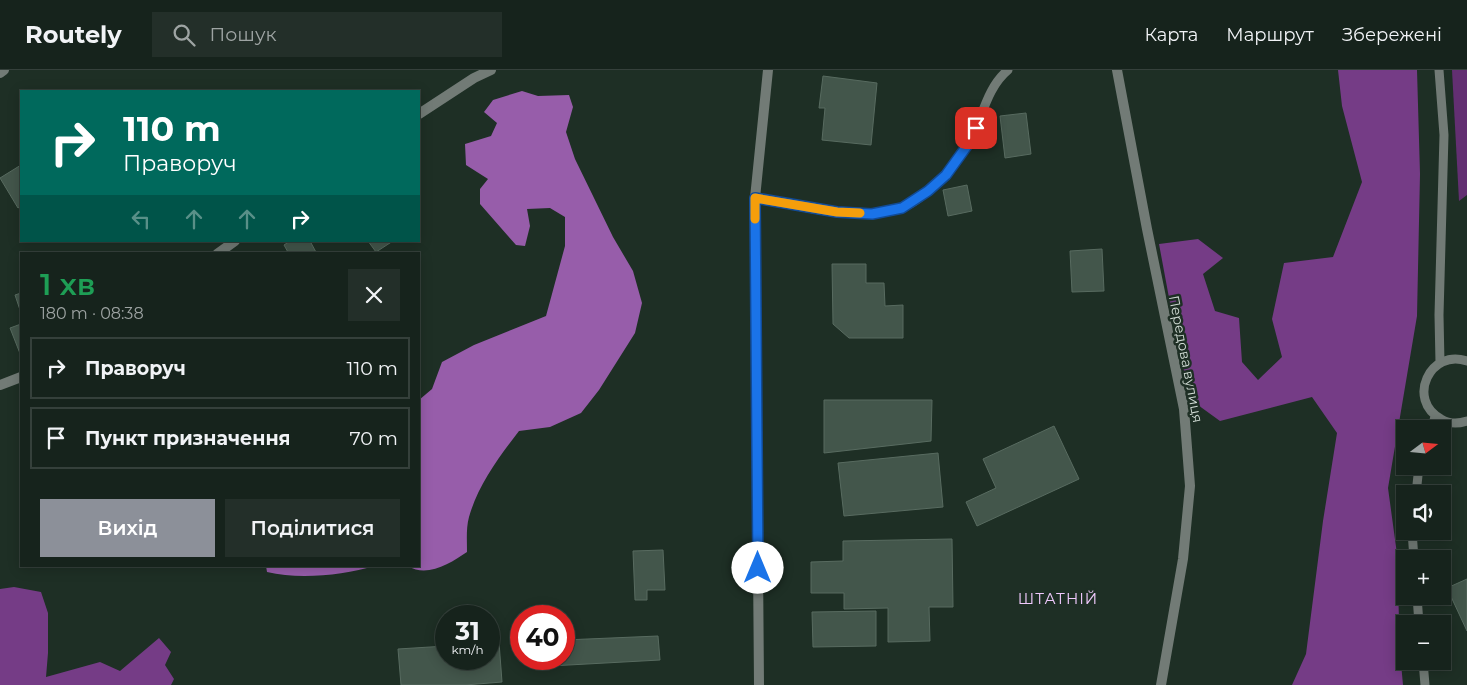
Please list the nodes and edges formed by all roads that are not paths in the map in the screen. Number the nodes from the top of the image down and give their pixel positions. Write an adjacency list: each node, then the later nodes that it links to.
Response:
1 (4, 70): 7 (street)
2 (491, 70): 8 (street)
3 (768, 70): 9 (street)
4 (1008, 70): 9 (lane)
5 (1439, 70): 13 (lane)
6 (1115, 72): 21 (street, Передова вулиця)
7 (0, 73)
8 (420, 113)
9 (755, 198): 20 (street)
10 (234, 242): 11 (street)
11 (219, 252)
12 (1467, 361): 13 (lane)
13 (1440, 363): 16 (lane)
14 (20, 377): 15 (street)
15 (0, 385)
16 (1435, 416): 17 (lane); 18 (lane)
17 (1434, 420)
18 (1467, 421)
19 (1424, 670): 22 (lane)
20 (759, 685)
21 (1161, 685)
22 (1425, 685)

